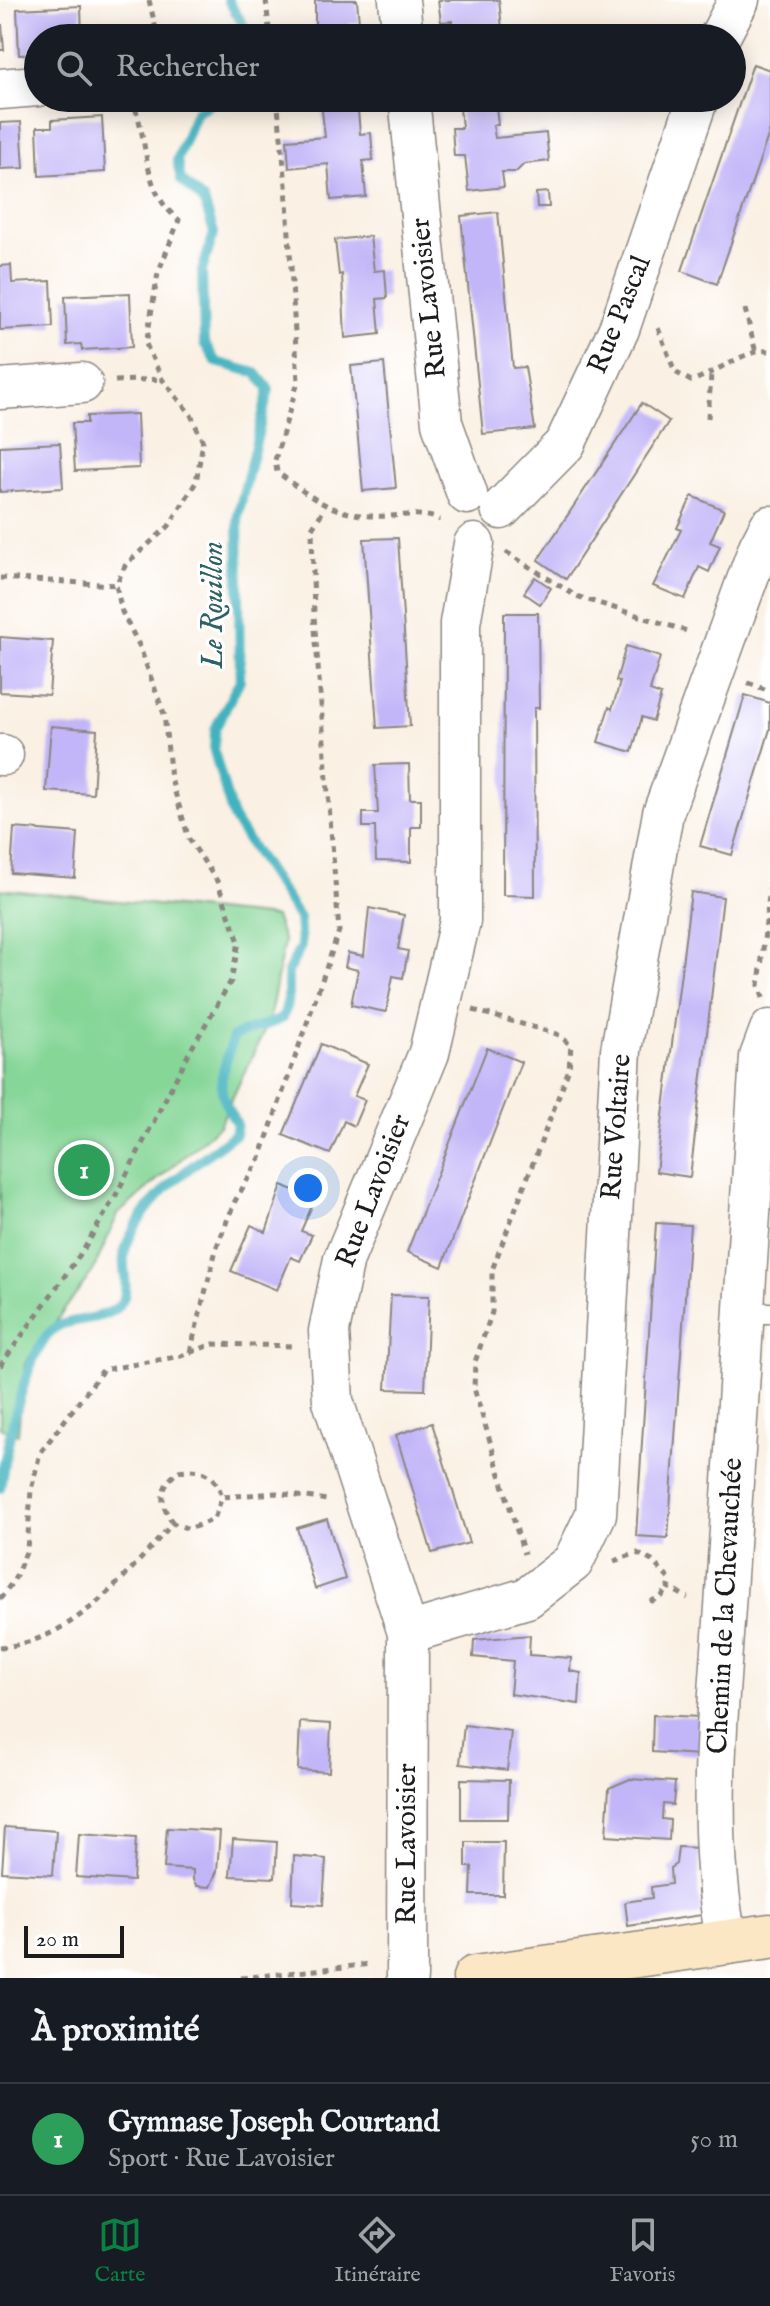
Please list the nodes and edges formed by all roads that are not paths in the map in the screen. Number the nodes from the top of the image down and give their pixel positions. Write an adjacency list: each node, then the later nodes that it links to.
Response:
1 (399, 0): 3 (street)
2 (739, 0): 4 (street)
3 (402, 24)
4 (726, 24)
5 (24, 87): 6 (street)
6 (0, 89)
7 (410, 112): 11 (street, Rue Lavoisier)
8 (693, 112): 11 (street, Rue Pascal)
9 (82, 383): 10 (street)
10 (0, 389)
11 (476, 523): 16 (street, Rue Lavoisier)
12 (770, 526): 16 (street, Rue Voltaire)
13 (768, 1020): 14 (street, Chemin de la Chevauchée)
14 (758, 1269): 15 (street, Chemin de la Chevauchée)
15 (757, 1313): 18 (street, Chemin de la Chevauchée)
16 (408, 1633): 19 (street, Rue Lavoisier)
17 (770, 1936): 18 (main road)
18 (727, 1944): 20 (main road)
19 (407, 1978)
20 (475, 1978)

